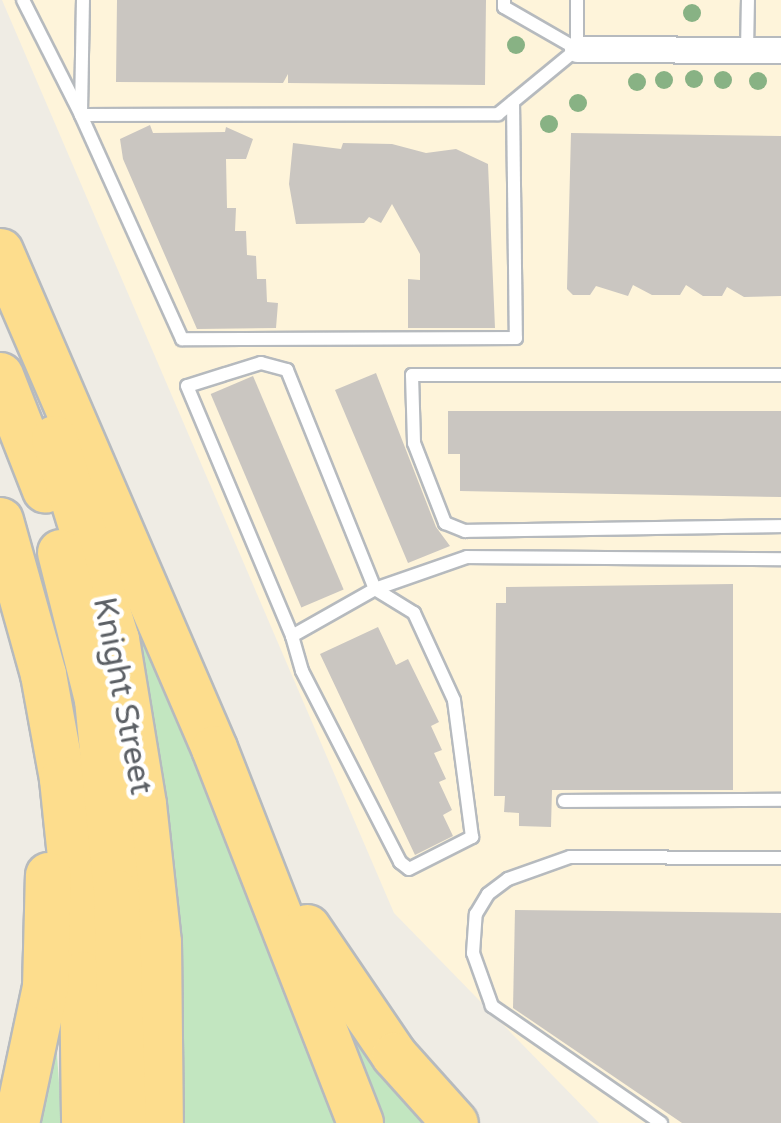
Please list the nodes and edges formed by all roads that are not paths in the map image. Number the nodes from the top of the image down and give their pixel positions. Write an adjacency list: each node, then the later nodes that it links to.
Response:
1 (23, 0): 10 (lane)
2 (83, 0): 10 (lane)
3 (504, 0): 6 (lane)
4 (576, 0): 6 (lane)
5 (748, 0): 7 (lane)
6 (576, 49): 7 (street); 9 (lane)
7 (747, 50): 8 (street)
8 (781, 50)
9 (513, 102): 10 (lane); 10 (lane)
10 (81, 115)
11 (0, 251): 21 (highway)
12 (0, 284): 28 (highway, Knight Street)
13 (781, 374): 16 (lane)
14 (0, 375): 27 (highway, Knight Street)
15 (0, 520): 19 (highway)
16 (781, 526)
17 (781, 559): 18 (lane)
18 (375, 589): 20 (lane); 20 (lane); 20 (lane)
19 (28, 614): 25 (highway); 26 (highway)
20 (292, 636)
21 (214, 748): 29 (highway); 30 (highway)
22 (781, 800): 23 (lane)
23 (564, 801)
24 (781, 858): 31 (lane)
25 (16, 1123)
26 (84, 1123)
27 (123, 1123)
28 (160, 1123)
29 (360, 1123)
30 (455, 1123)
31 (661, 1123)

